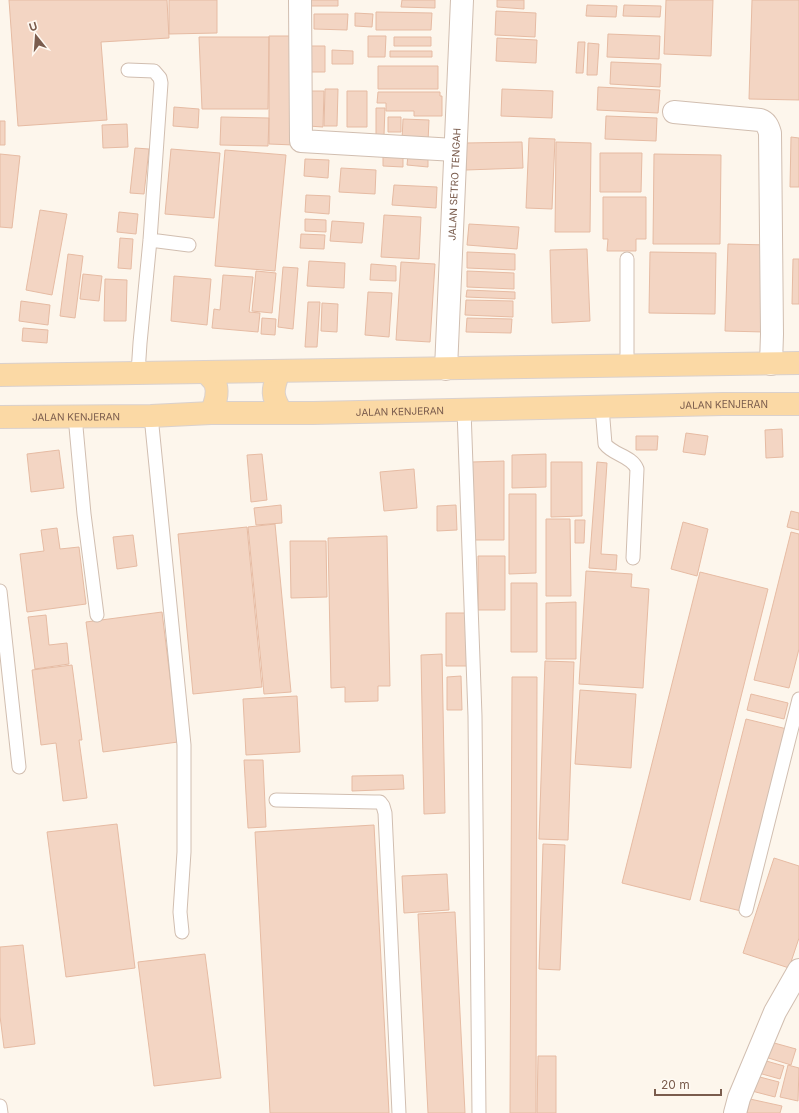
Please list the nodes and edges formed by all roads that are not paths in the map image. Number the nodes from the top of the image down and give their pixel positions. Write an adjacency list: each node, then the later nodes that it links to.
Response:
1 (300, 0): 5 (street)
2 (462, 0): 5 (street, JALAN SETRO TENGAH)
3 (128, 70): 6 (lane)
4 (674, 112): 10 (street)
5 (455, 150): 12 (street, JALAN SETRO TENGAH)
6 (150, 240): 7 (lane); 15 (lane)
7 (189, 245)
8 (627, 259): 11 (lane)
9 (799, 363): 10 (main road)
10 (771, 364): 11 (main road)
11 (627, 366): 12 (main road)
12 (446, 369): 14 (main road)
13 (206, 372): 14 (main road); 15 (main road); 20 (main road)
14 (279, 372): 21 (main road)
15 (138, 373): 16 (main road)
16 (0, 375)
17 (799, 404): 18 (main road, JALAN KENJERAN)
18 (602, 407): 19 (main road, JALAN KENJERAN); 25 (lane)
19 (464, 410): 21 (main road, JALAN KENJERAN); 37 (lane)
20 (211, 413): 21 (main road, JALAN KENJERAN); 23 (main road, JALAN KENJERAN)
21 (282, 413)
22 (75, 416): 23 (main road, JALAN KENJERAN); 24 (main road, JALAN KENJERAN); 27 (lane)
23 (151, 416): 32 (lane)
24 (0, 417)
25 (633, 558)
26 (0, 591): 29 (lane)
27 (97, 615)
28 (799, 699): 31 (lane)
29 (19, 767)
30 (276, 800): 36 (lane)
31 (746, 910)
32 (182, 932)
33 (799, 970): 38 (street)
34 (0, 1106): 35 (lane)
35 (1, 1113)
36 (399, 1113)
37 (479, 1113)
38 (734, 1113)

